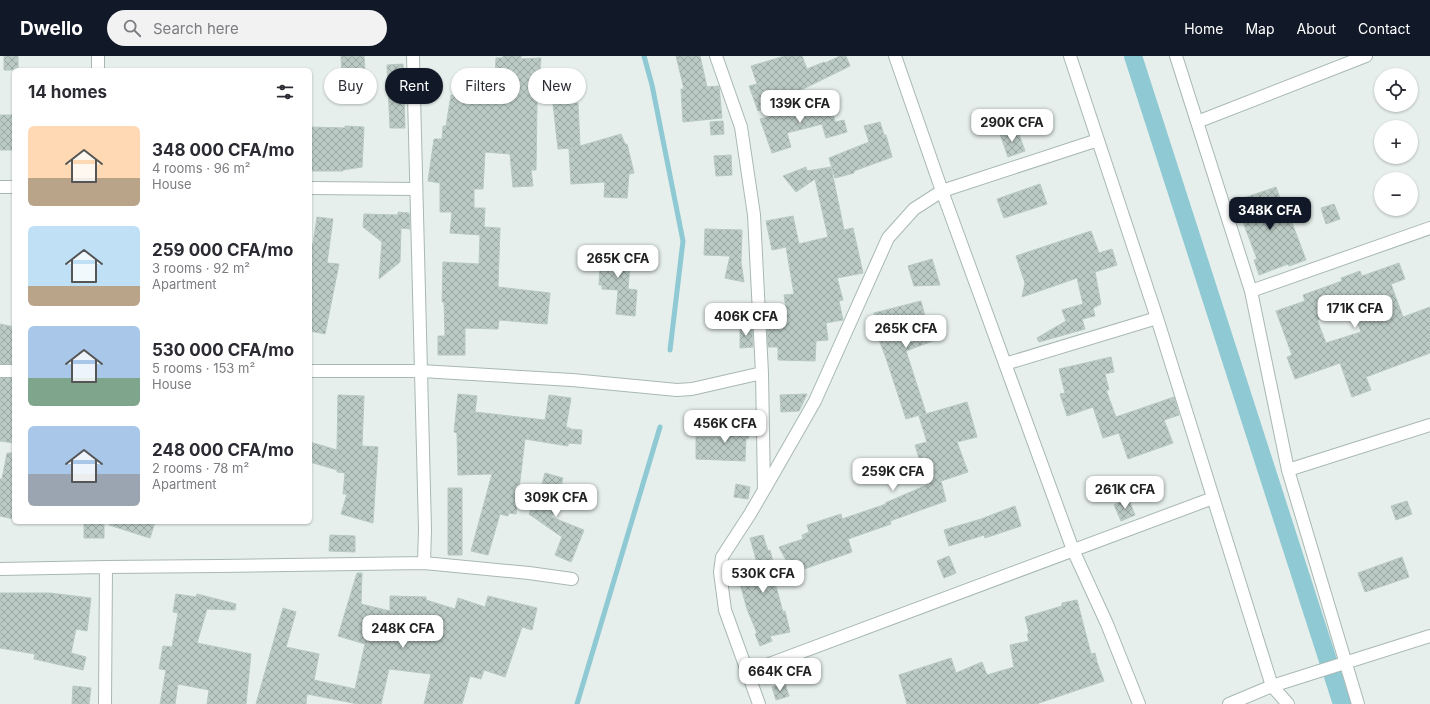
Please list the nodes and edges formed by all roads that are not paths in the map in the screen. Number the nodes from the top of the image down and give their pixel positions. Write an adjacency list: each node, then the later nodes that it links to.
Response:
1 (98, 56): 8 (street)
2 (413, 56): 14 (street)
3 (716, 56): 24 (street)
4 (896, 56): 15 (street)
5 (1070, 56): 10 (street)
6 (1176, 56): 9 (street)
7 (1366, 56): 9 (street)
8 (98, 68)
9 (1197, 122): 17 (street)
10 (1098, 140): 15 (street); 18 (street)
11 (0, 187): 12 (street)
12 (12, 187)
13 (312, 188): 14 (street)
14 (416, 189): 23 (street)
15 (942, 191): 19 (street); 27 (street)
16 (1430, 228): 17 (street)
17 (1251, 291): 26 (street)
18 (1157, 318): 19 (street); 28 (street)
19 (1005, 364): 29 (street)
20 (0, 371): 21 (street)
21 (12, 371)
22 (312, 371): 23 (street)
23 (421, 371): 24 (street); 30 (street)
24 (762, 373): 27 (street)
25 (1430, 425): 26 (street)
26 (1288, 470): 35 (street)
27 (764, 490): 36 (street)
28 (1213, 498): 29 (street); 37 (street)
29 (1073, 550): 36 (street); 40 (street)
30 (424, 563): 31 (street); 33 (street)
31 (106, 567): 32 (street); 38 (street)
32 (0, 569)
33 (572, 579)
34 (1430, 636): 35 (street)
35 (1345, 662): 37 (street); 43 (street)
36 (748, 672): 39 (street)
37 (1272, 686): 41 (street); 42 (street)
38 (105, 704)
39 (759, 704)
40 (1139, 704)
41 (1229, 704)
42 (1288, 704)
43 (1358, 704)

